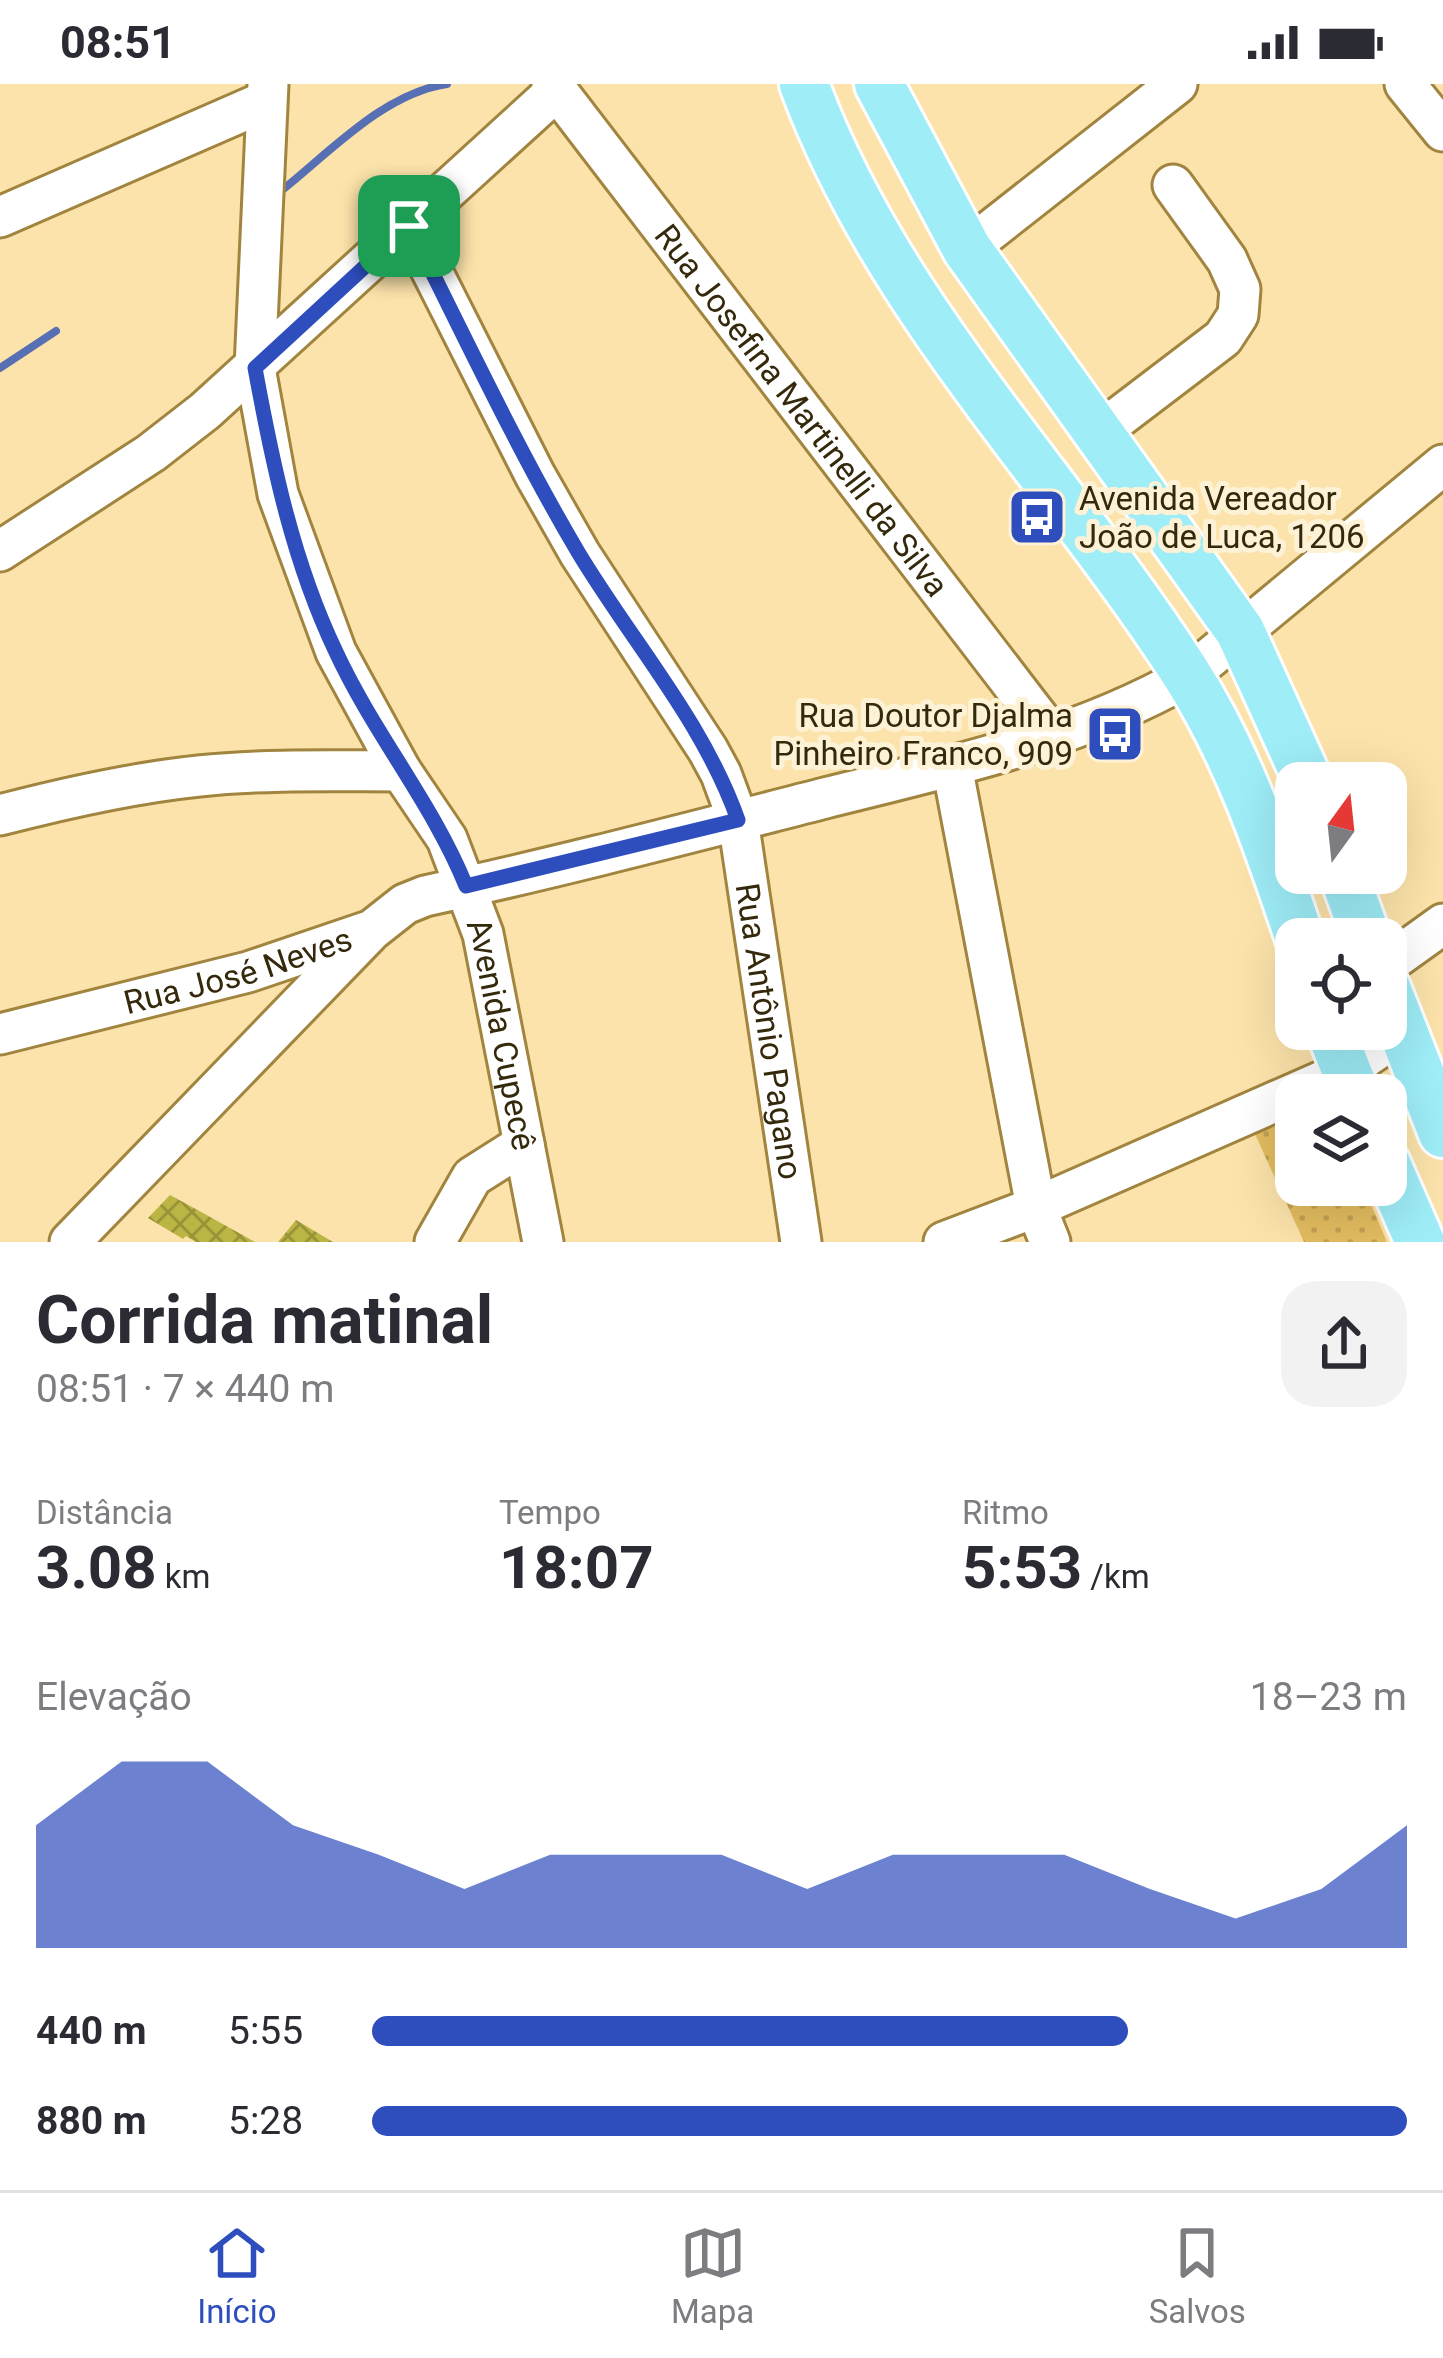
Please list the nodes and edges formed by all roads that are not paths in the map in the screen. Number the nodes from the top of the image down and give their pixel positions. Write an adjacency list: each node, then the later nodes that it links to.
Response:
1 (804, 84): 17 (main road)
2 (879, 84): 11 (main road)
3 (1177, 84): 11 (street)
4 (1406, 84): 7 (street)
5 (555, 87): 10 (street); 18 (street, Rua Josefina Martinelli da Silva)
6 (267, 92): 9 (street); 12 (street, Avenida Cupecê)
7 (1443, 131)
8 (1173, 184): 13 (street)
9 (0, 217)
10 (409, 226): 12 (street); 23 (street, Rua Antônio Pagano)
11 (967, 249): 13 (main road)
12 (255, 368): 15 (street); 21 (street, Avenida Cupecê)
13 (1097, 434): 16 (main road)
14 (1440, 469): 16 (street, Rua José Neves)
15 (0, 551)
16 (1240, 631): 17 (street, Rua José Neves); 19 (main road)
17 (1188, 676): 18 (street, Rua José Neves); 25 (main road)
18 (1053, 737): 20 (street, Rua José Neves)
19 (1299, 762)
20 (952, 766): 23 (street, Rua José Neves); 35 (street)
21 (401, 772): 22 (street); 24 (street, Avenida Cupecê)
22 (0, 814)
23 (738, 820): 24 (street, Rua José Neves); 39 (street, Rua Antônio Pagano)
24 (466, 886): 27 (street, Rua José Neves); 33 (street, Avenida Cupecê)
25 (1293, 918)
26 (1443, 924): 28 (street)
27 (372, 930): 29 (street, Rua José Neves); 36 (street)
28 (1407, 950)
29 (0, 1034)
30 (1407, 1041): 32 (main road)
31 (1344, 1065): 35 (street)
32 (1443, 1133)
33 (524, 1144): 37 (street); 38 (street, Avenida Cupecê)
34 (1404, 1206): 41 (main road)
35 (1043, 1224): 40 (street)
36 (70, 1242)
37 (435, 1242)
38 (543, 1242)
39 (802, 1242)
40 (944, 1242)
41 (1420, 1242)

